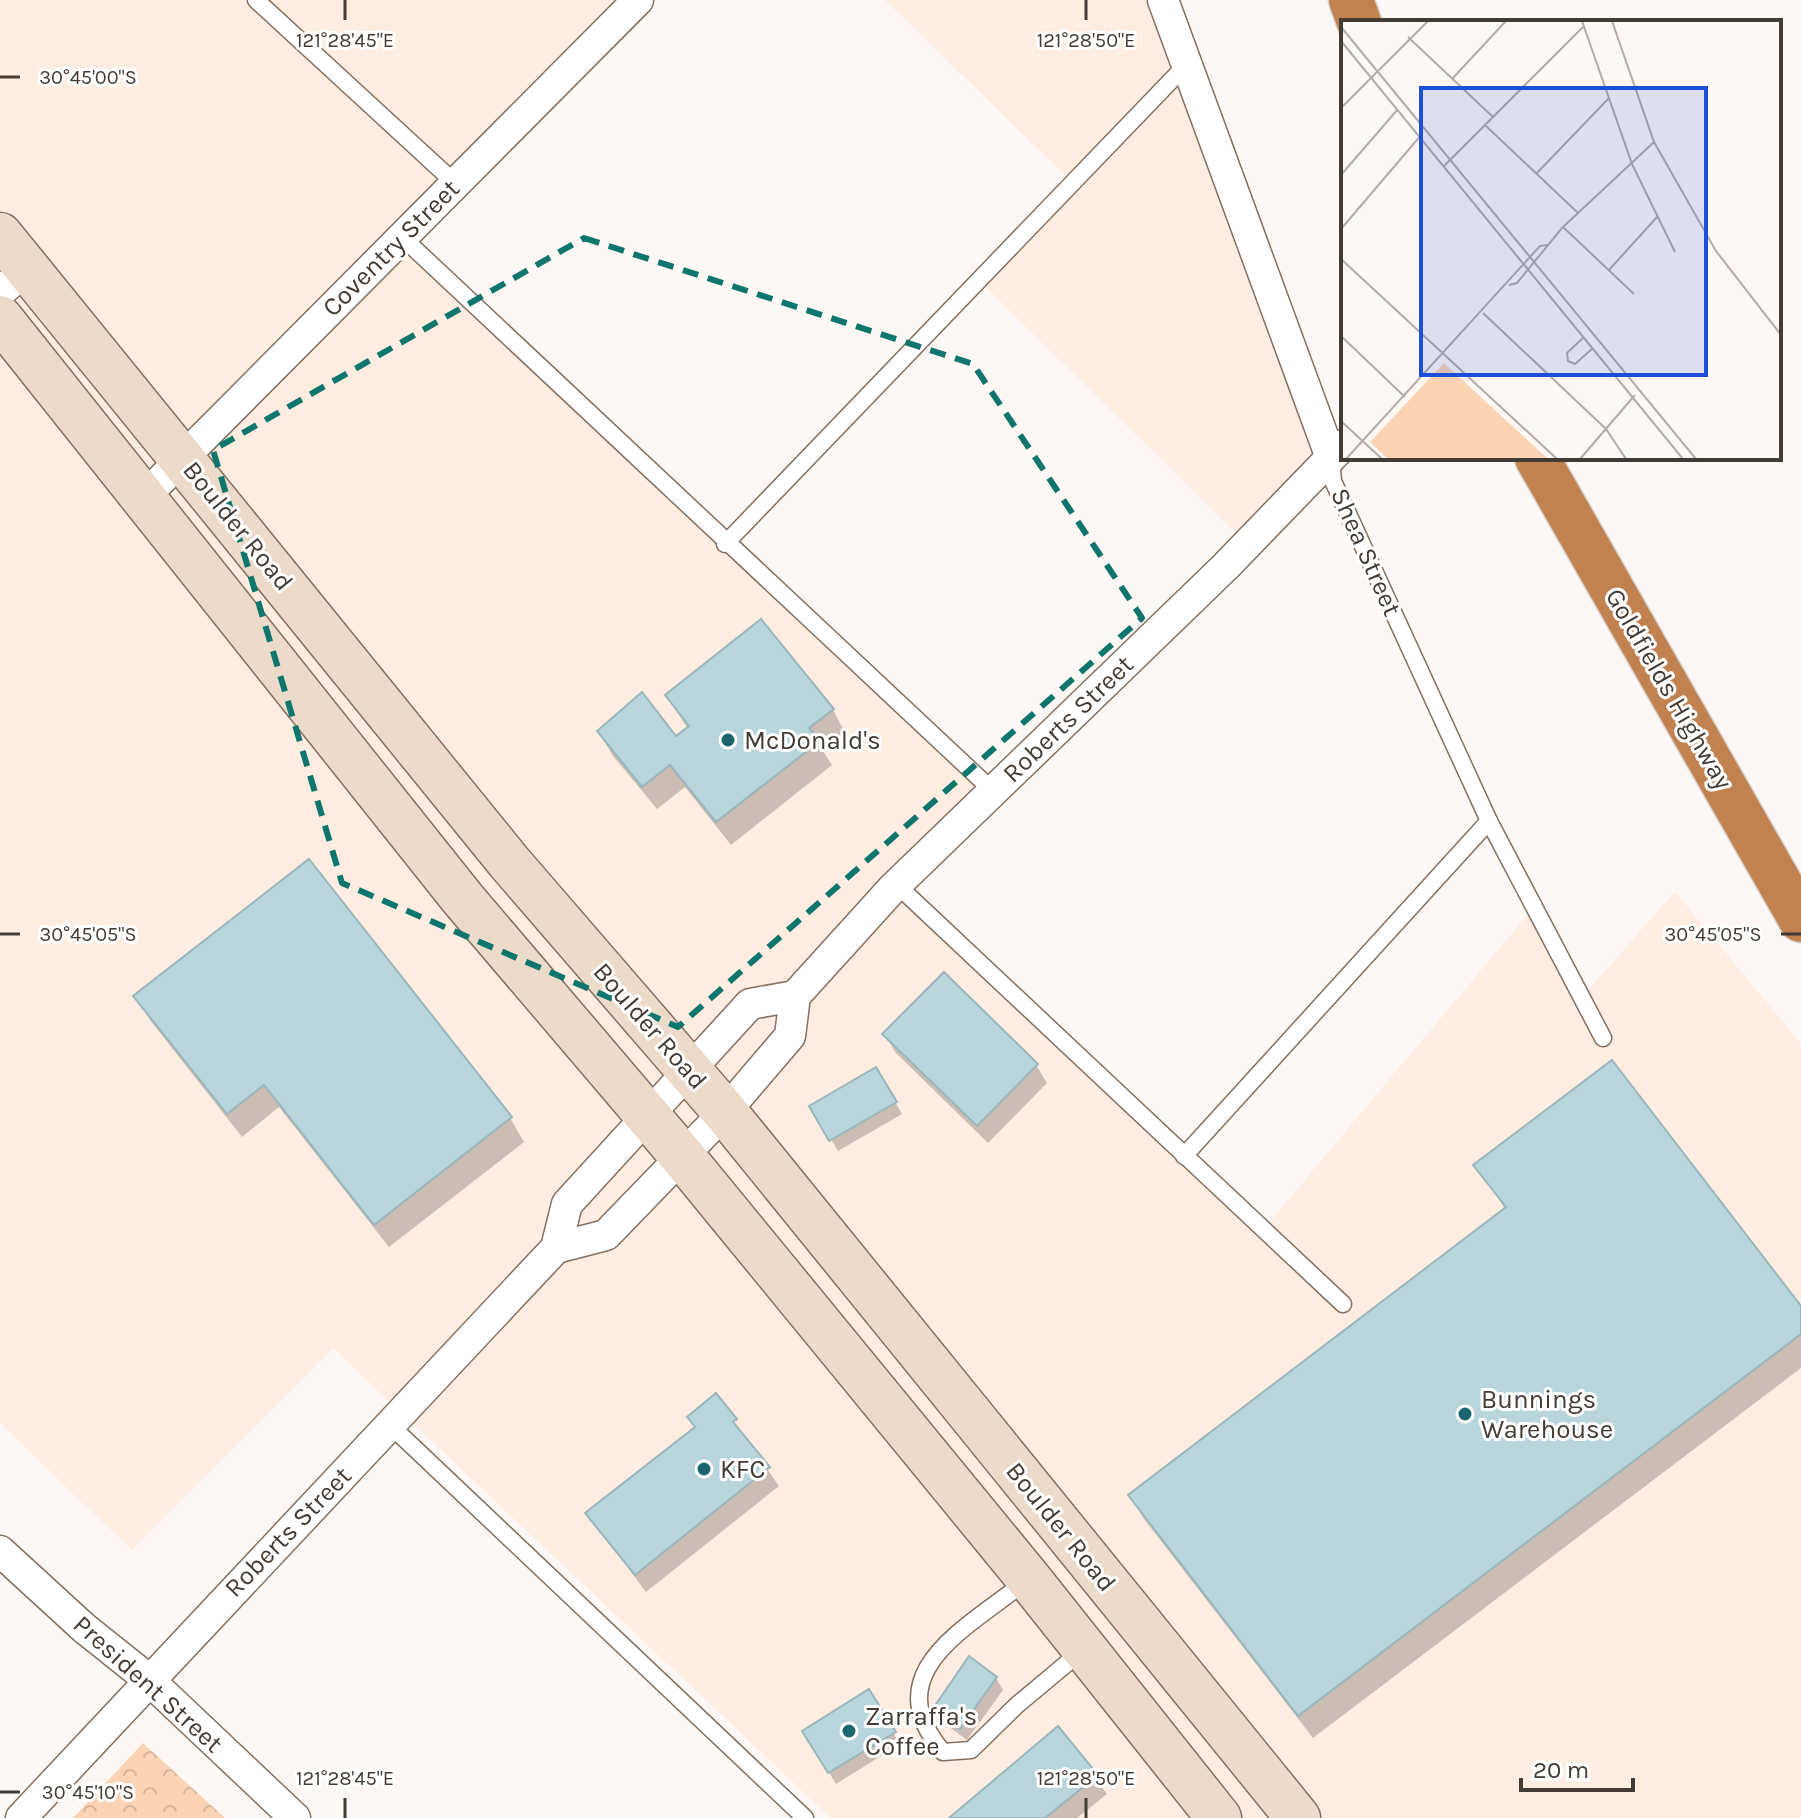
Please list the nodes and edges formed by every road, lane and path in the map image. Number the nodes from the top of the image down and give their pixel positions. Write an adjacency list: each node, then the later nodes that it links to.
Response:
1 (256, 0): 7 (lane)
2 (638, 0): 7 (street, Coventry Street)
3 (1163, 0): 6 (street, Shea Street)
4 (1351, 0): 5 (highway)
5 (1358, 20)
6 (1186, 65): 12 (street, Shea Street); 16 (lane)
7 (455, 183): 9 (street, Coventry Street)
8 (0, 235): 10 (main road, Boulder Road)
9 (402, 237): 13 (street, Coventry Street); 16 (lane)
10 (14, 280): 13 (main road, Boulder Road)
11 (0, 318): 15 (main road, Boulder Road)
12 (1337, 450): 17 (street, Roberts Street); 18 (lane, Shea Street)
13 (183, 459): 15 (street, Coventry Street); 23 (main road, Boulder Road)
14 (1538, 460): 20 (highway, Goldfields Highway)
15 (144, 497): 25 (main road, Boulder Road)
16 (725, 544): 17 (lane)
17 (994, 792): 19 (street, Roberts Street)
18 (1489, 821): 22 (lane, Shea Street); 27 (lane)
19 (897, 885): 21 (street, Roberts Street); 27 (lane)
20 (1801, 920)
21 (795, 996): 23 (street, Roberts Street); 24 (street)
22 (1603, 1038)
23 (688, 1070): 24 (main road, Boulder Road); 25 (street, Roberts Street)
24 (725, 1112): 26 (street); 39 (main road, Boulder Road)
25 (646, 1115): 26 (main road, Boulder Road); 28 (street, Roberts Street)
26 (682, 1156): 28 (street); 32 (main road, Boulder Road)
27 (1184, 1156): 29 (lane)
28 (556, 1248): 30 (street, Roberts Street)
29 (1343, 1304)
30 (390, 1425): 34 (street, Roberts Street); 37 (lane)
31 (0, 1551): 34 (street, President Street)
32 (1029, 1579): 33 (main road, Boulder Road); 33 (lane)
33 (1085, 1648): 38 (main road, Boulder Road)
34 (148, 1679): 35 (street, Roberts Street); 36 (street, President Street)
35 (21, 1818)
36 (295, 1818)
37 (805, 1818)
38 (1219, 1818)
39 (1298, 1818)

